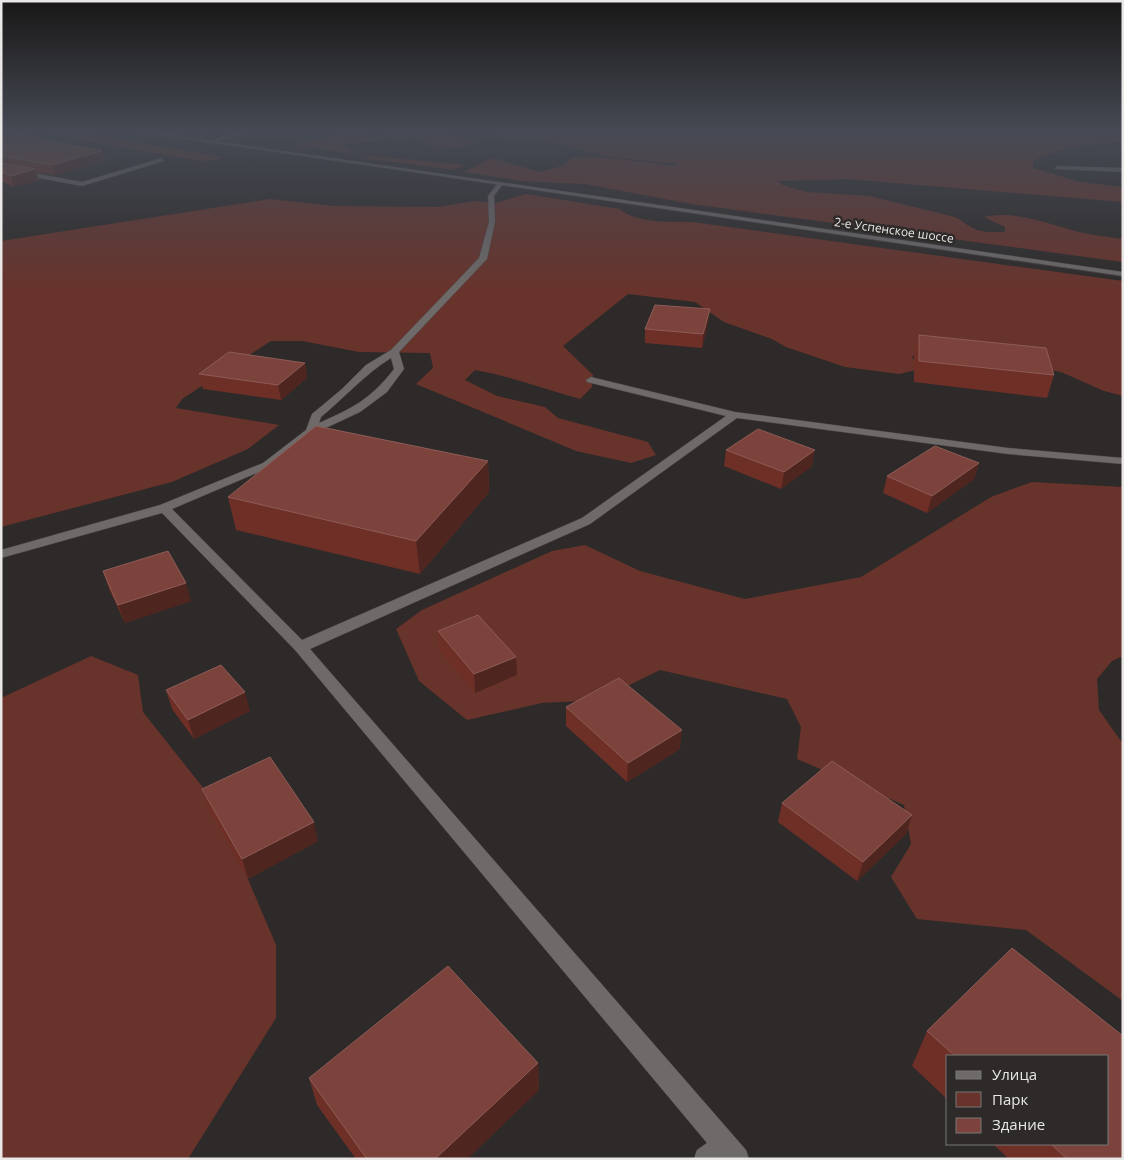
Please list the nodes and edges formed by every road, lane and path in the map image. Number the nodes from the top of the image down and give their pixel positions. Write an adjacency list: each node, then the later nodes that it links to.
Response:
1 (500, 184): 2 (street, 2-е Успенское шоссе); 3 (street)
2 (1123, 274)
3 (394, 352): 6 (street); 6 (street)
4 (591, 380): 5 (street)
5 (735, 415): 7 (street); 10 (street)
6 (311, 431): 8 (street)
7 (1123, 461)
8 (164, 508): 9 (street); 10 (street)
9 (1, 554)
10 (300, 647): 11 (street)
11 (722, 1154)

